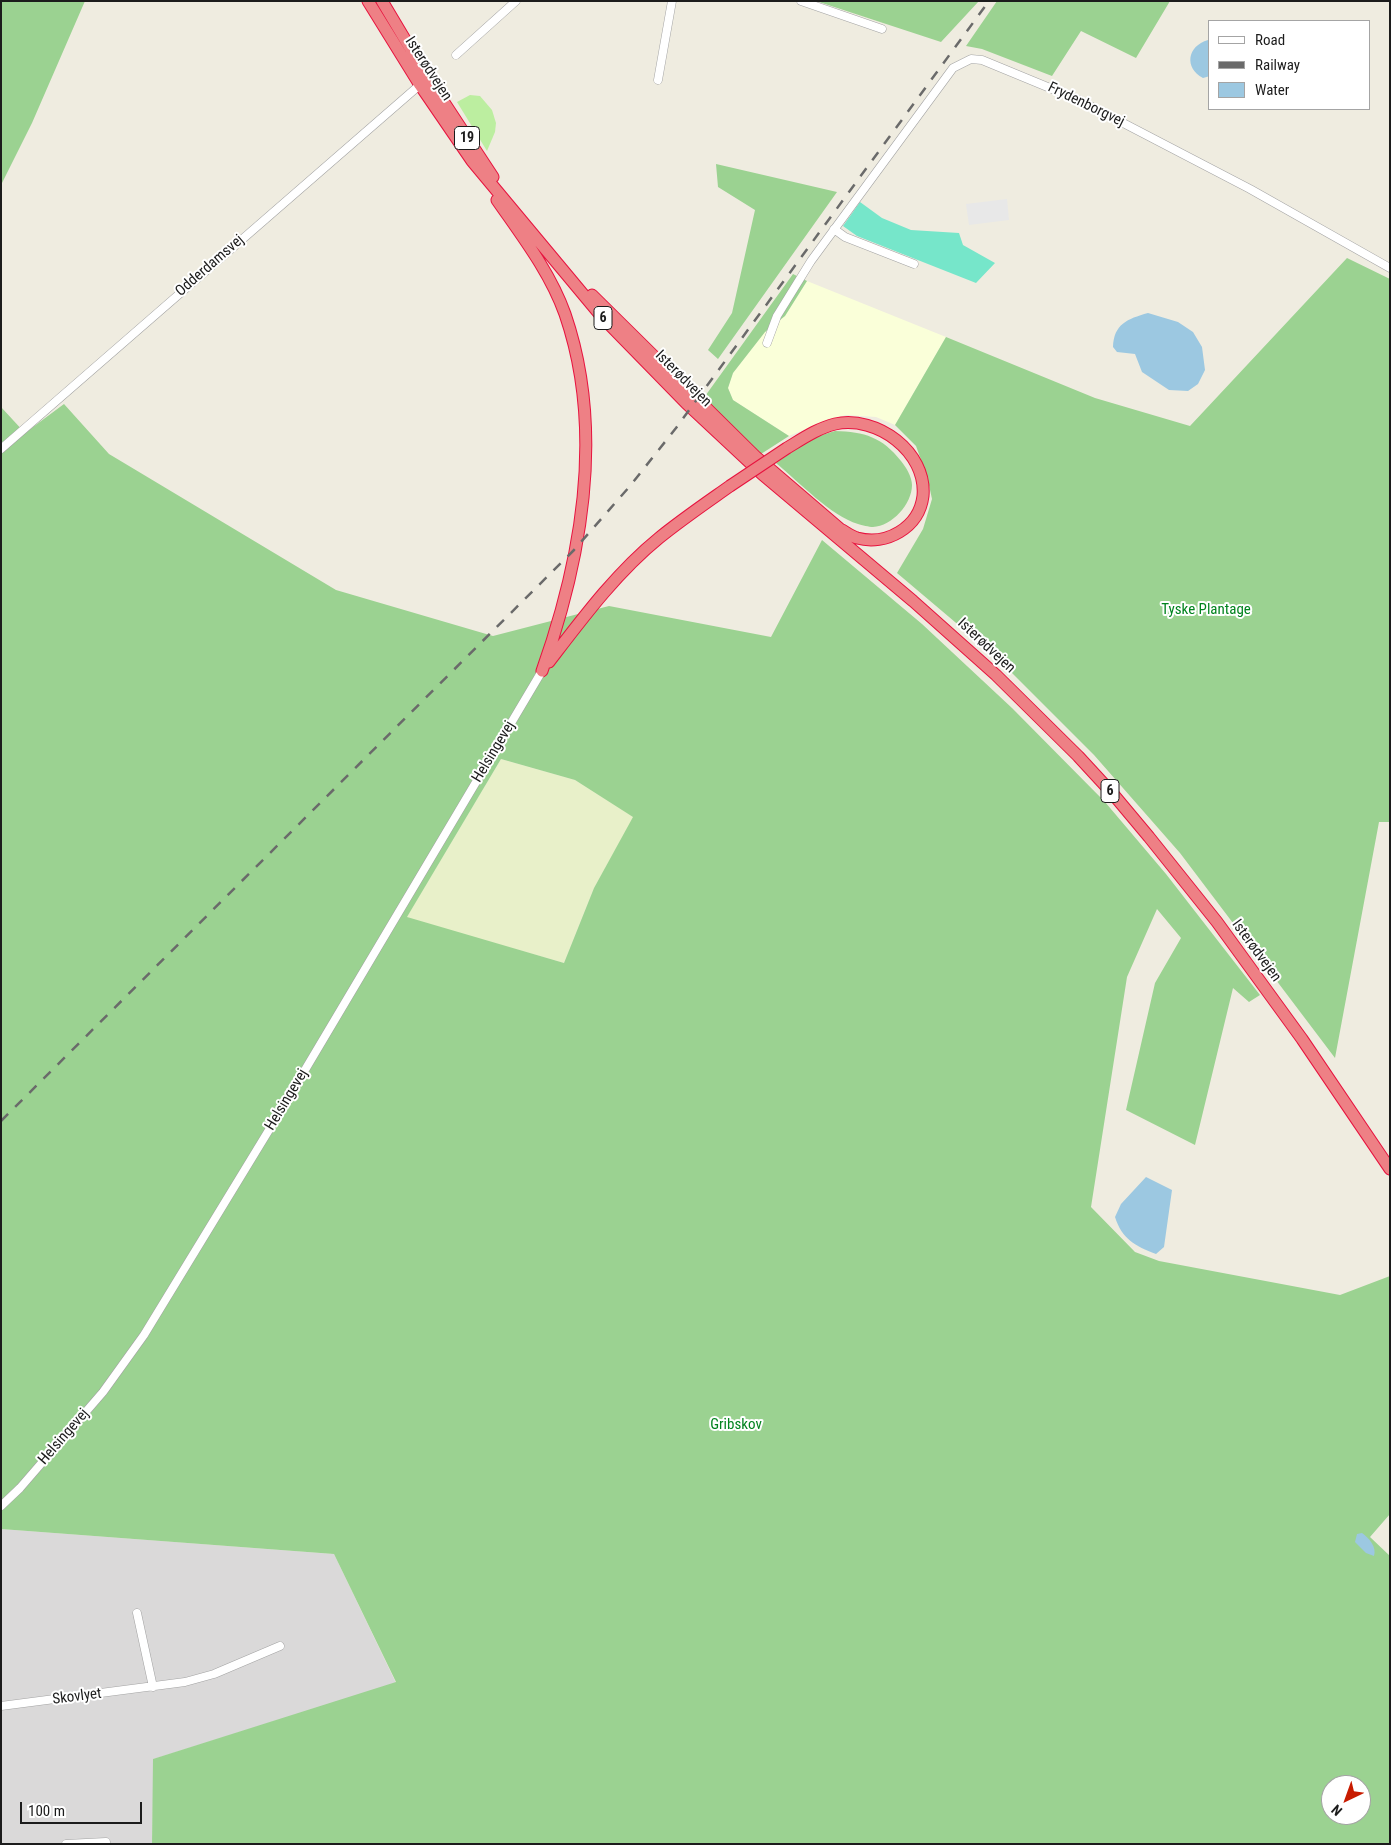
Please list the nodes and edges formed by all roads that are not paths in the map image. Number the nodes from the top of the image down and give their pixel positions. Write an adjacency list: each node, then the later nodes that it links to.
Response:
1 (368, 1): 9 (highway, Isterødvejen / 6)
2 (382, 1): 9 (highway, Isterødvejen / 19)
3 (516, 1): 7 (street)
4 (672, 1): 8 (street)
5 (801, 1): 6 (street)
6 (882, 29)
7 (456, 54)
8 (658, 80)
9 (424, 81): 10 (highway, Isterødvejen / 6); 11 (highway, Isterødvejen / 19); 17 (street, Odderdamsvej)
10 (472, 161): 11 (highway, Isterødvejen / 6); 18 (highway)
11 (504, 198): 15 (highway, Isterødvejen / 6)
12 (834, 228): 13 (street); 14 (street, Frydenborgvej); 16 (street, Frydenborgvej)
13 (914, 264)
14 (1390, 268)
15 (565, 273): 18 (highway, bridge); 19 (highway, Isterødvejen / 6)
16 (767, 343)
17 (1, 449)
18 (542, 671): 20 (street, Helsingevej)
19 (1390, 1169)
20 (1, 1506)
21 (137, 1613): 23 (street)
22 (280, 1646): 23 (street, Skovlyet)
23 (153, 1687): 24 (street, Skovlyet)
24 (1, 1706)
25 (106, 1842): 26 (street)
26 (66, 1844)

